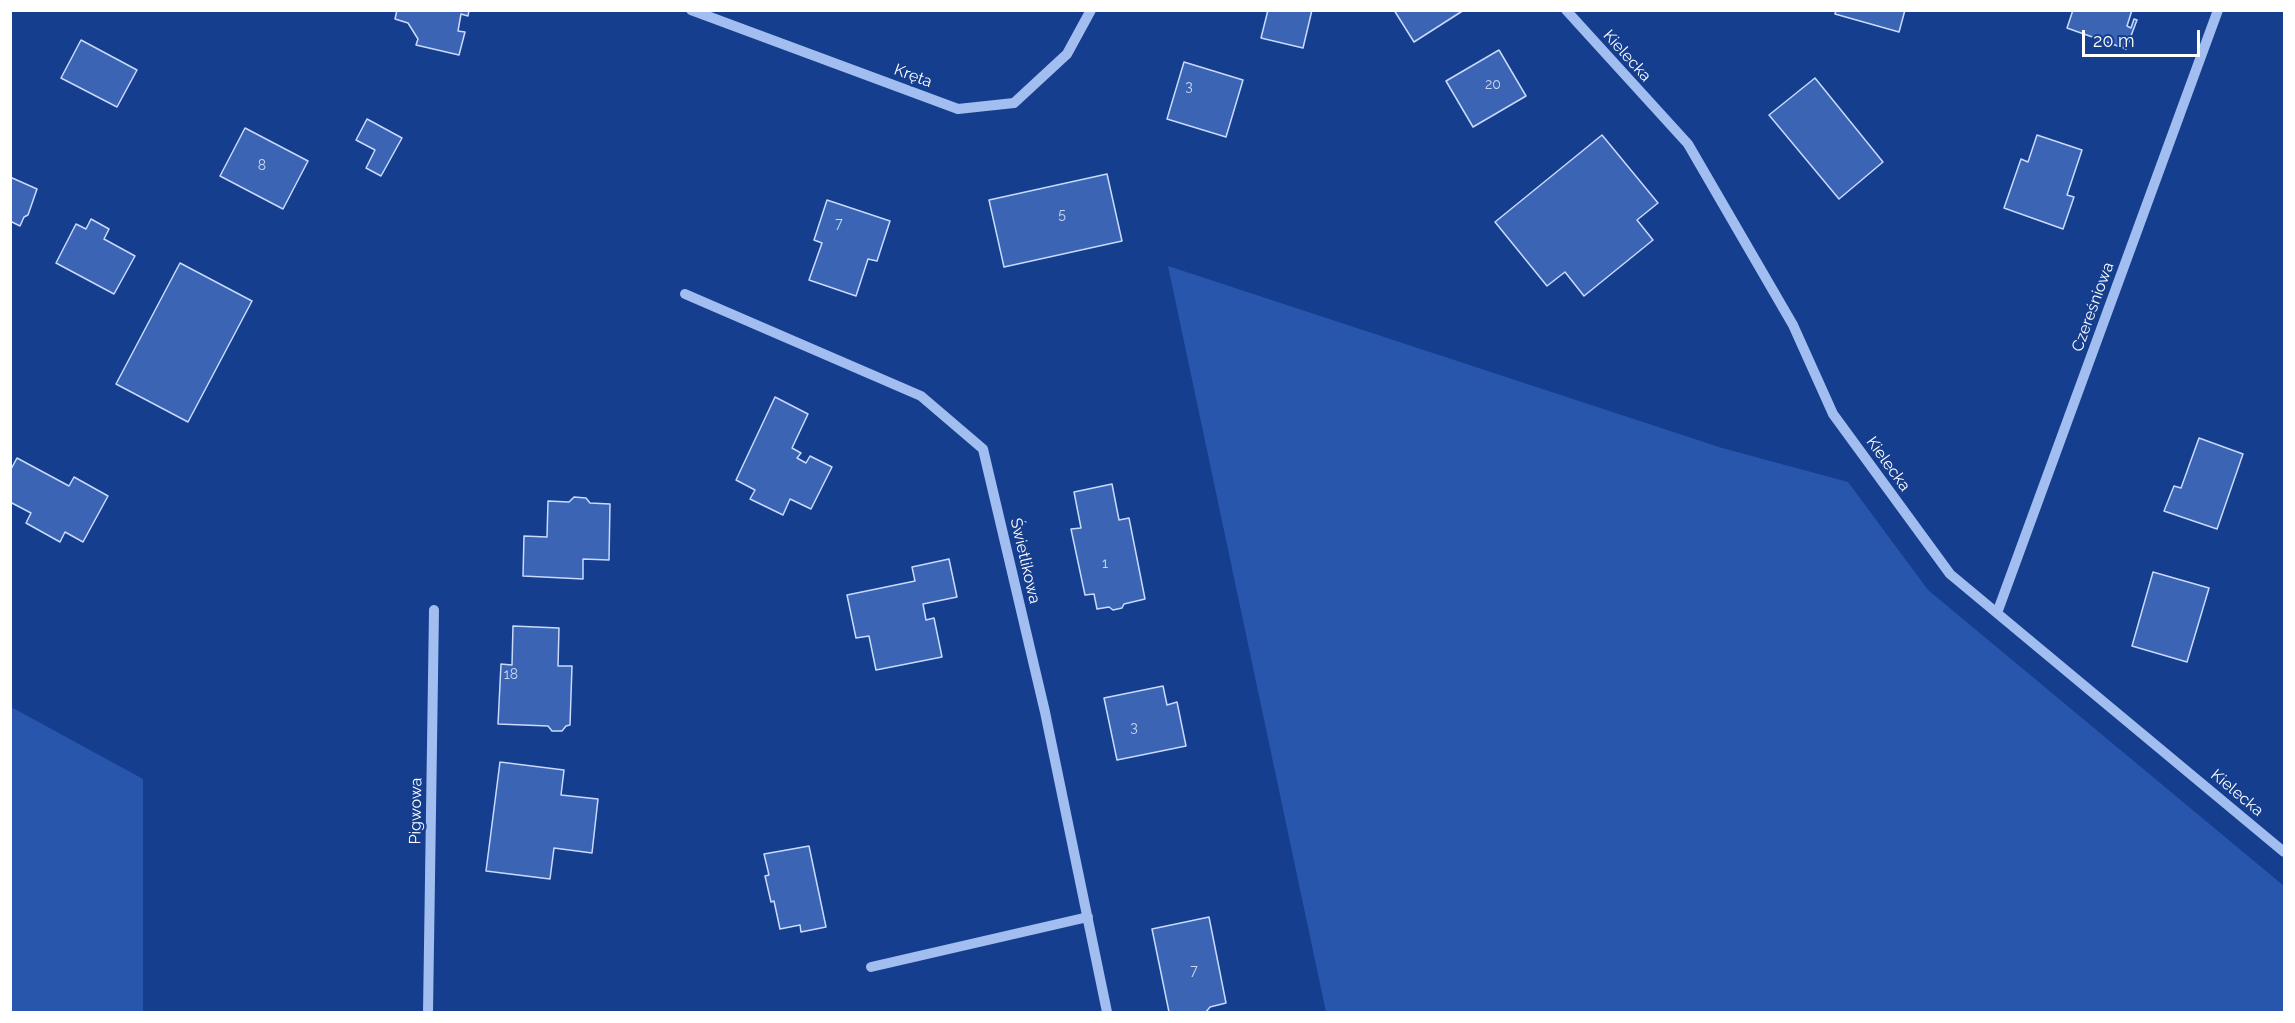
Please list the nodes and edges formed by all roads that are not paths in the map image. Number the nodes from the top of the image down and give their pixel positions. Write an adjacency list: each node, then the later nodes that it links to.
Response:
1 (691, 10): 2 (street, Kręta)
2 (1091, 10)
3 (1566, 10): 7 (street, Kielecka)
4 (2218, 10): 7 (street, Czereśniowa)
5 (685, 294): 9 (street, Świetlikowa)
6 (434, 610): 11 (street, Pigwowa)
7 (1997, 613): 8 (street, Kielecka)
8 (2284, 852)
9 (1088, 916): 10 (street); 12 (street, Świetlikowa)
10 (871, 967)
11 (428, 1012)
12 (1107, 1012)

